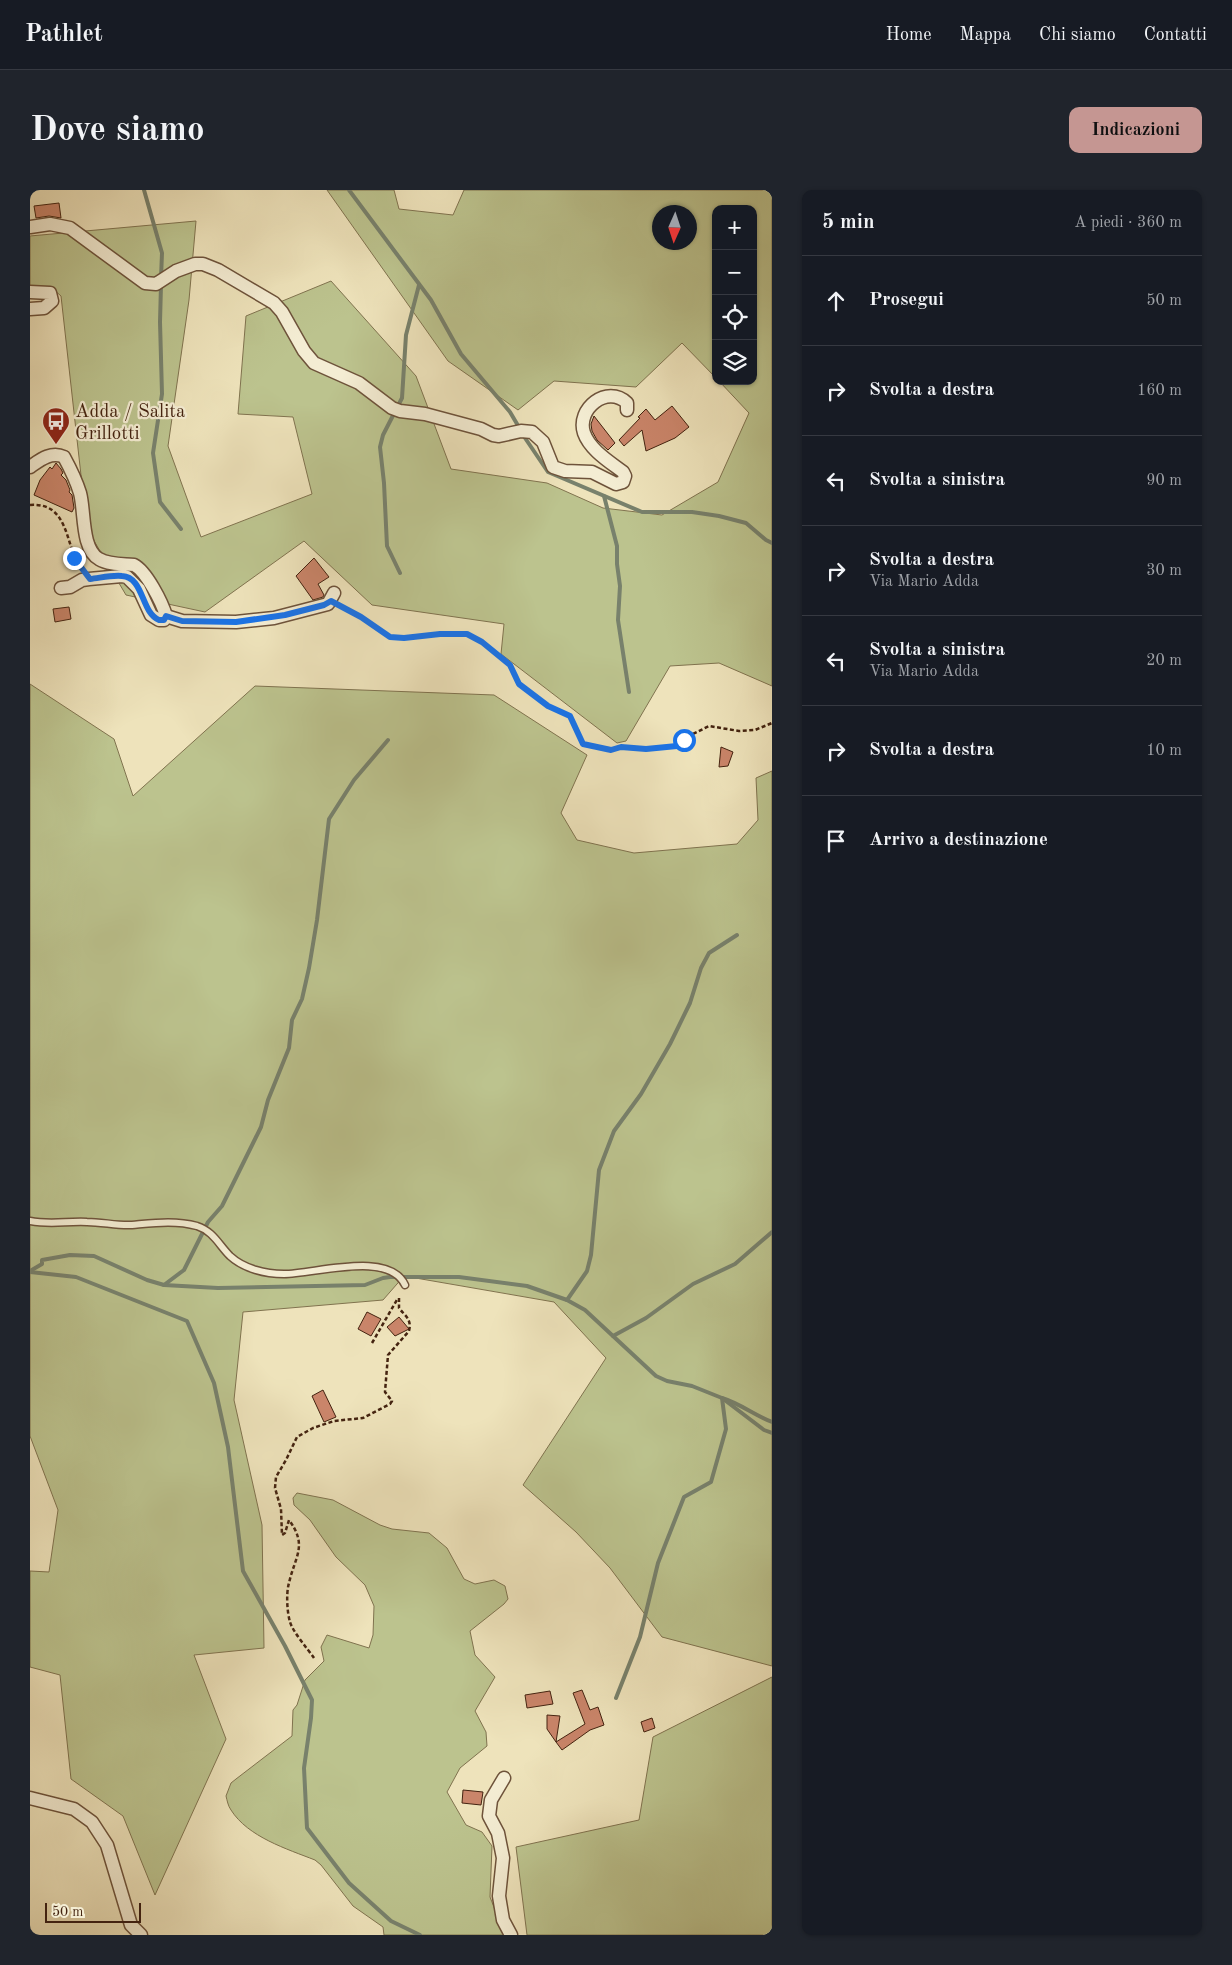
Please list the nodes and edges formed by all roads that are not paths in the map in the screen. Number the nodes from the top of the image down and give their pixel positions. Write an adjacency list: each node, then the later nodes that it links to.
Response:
1 (30, 227): 4 (street)
2 (30, 292): 3 (street)
3 (30, 309)
4 (627, 410)
5 (30, 467): 8 (street)
6 (61, 588): 8 (street)
7 (332, 597): 8 (street)
8 (166, 616)
9 (30, 1221): 10 (lane)
10 (405, 1286)
11 (504, 1778): 14 (street)
12 (30, 1798): 13 (street)
13 (141, 1935)
14 (511, 1935)

